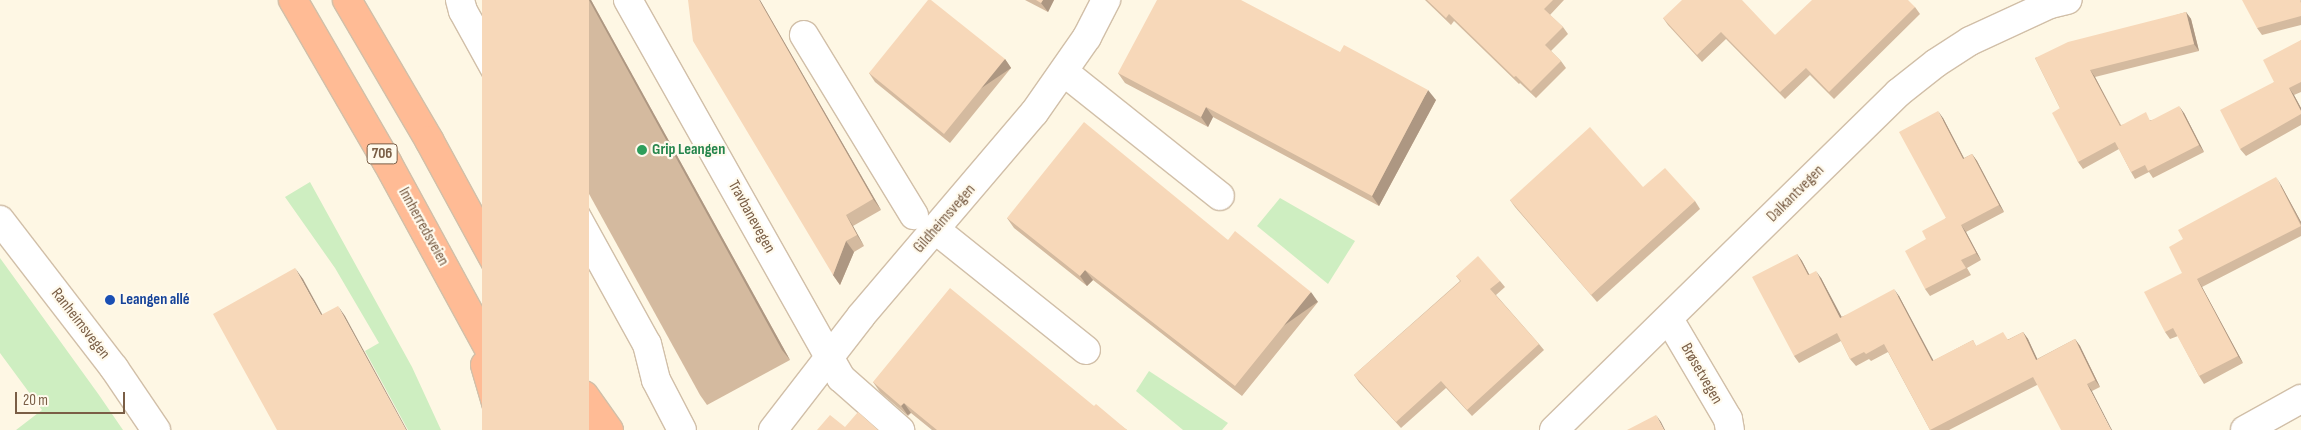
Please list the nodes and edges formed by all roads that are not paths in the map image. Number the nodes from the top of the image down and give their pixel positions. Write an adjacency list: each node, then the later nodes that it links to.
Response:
1 (293, 0): 13 (highway, Innherredsveien / 706)
2 (347, 0): 12 (highway)
3 (460, 0): 23 (street)
4 (628, 0): 16 (street, Travbanevegen)
5 (1106, 0): 8 (street, Gildheimsvegen)
6 (2068, 0): 14 (street, Dalkantvegen)
7 (804, 36): 11 (street)
8 (1064, 72): 9 (street); 11 (street, Gildheimsvegen)
9 (1220, 196)
10 (0, 220): 18 (street, Ranheimsvegen)
11 (925, 223): 15 (street); 16 (street, Gildheimsvegen)
12 (511, 289): 21 (highway); 22 (highway)
13 (469, 310): 19 (highway, 706); 20 (highway, Innherredsveien / 706)
14 (1669, 319): 26 (street, Dalkantvegen); 27 (street, Brøsetvegen)
15 (1086, 350)
16 (829, 356): 24 (street, Gildheimsvegen); 25 (street, Travbanevegen)
17 (2301, 399): 28 (street)
18 (156, 430)
19 (504, 430)
20 (533, 430)
21 (587, 430)
22 (609, 430)
23 (682, 430)
24 (773, 430)
25 (900, 430)
26 (1554, 430)
27 (1730, 430)
28 (2245, 430)

